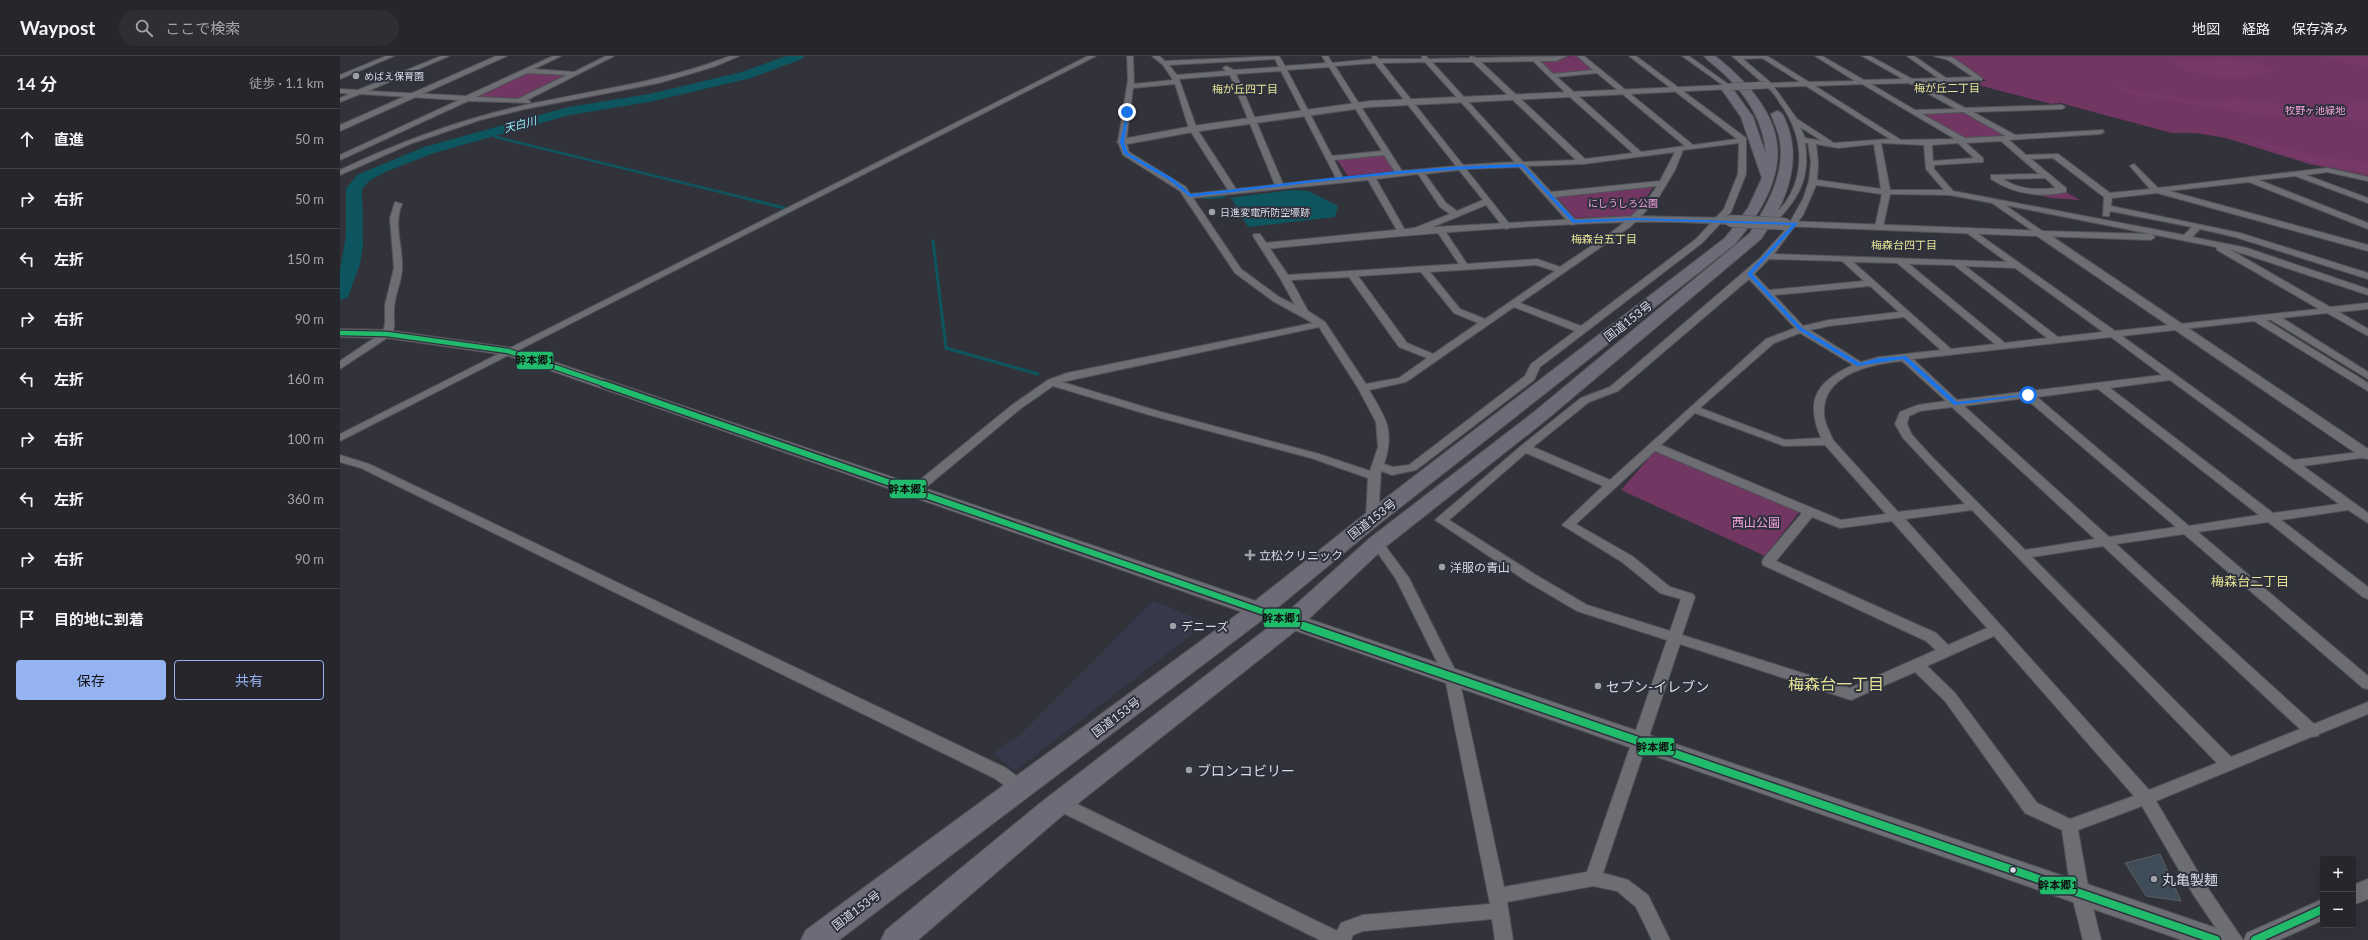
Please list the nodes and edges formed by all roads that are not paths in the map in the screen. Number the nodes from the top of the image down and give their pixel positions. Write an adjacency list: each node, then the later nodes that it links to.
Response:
1 (392, 56): 36 (street)
2 (446, 56): 47 (street)
3 (503, 56): 49 (street)
4 (558, 56): 31 (street)
5 (611, 56): 34 (street)
6 (716, 56): 21 (street)
7 (1093, 56): 171 (street)
8 (1130, 56): 43 (street)
9 (1155, 56): 28 (street)
10 (1325, 56): 29 (street)
11 (1564, 56): 23 (street)
12 (1580, 56): 32 (street)
13 (1632, 56): 45 (street)
14 (1685, 56): 44 (street)
15 (1708, 56): 101 (highway, 国道153号)
16 (1763, 56): 24 (street); 40 (street)
17 (1818, 56): 41 (street)
18 (1866, 56): 39 (street)
19 (1910, 56): 38 (street)
20 (1937, 56): 38 (street)
21 (734, 57): 57 (street)
22 (1473, 57): 23 (street); 27 (street); 51 (street)
23 (1533, 57): 35 (street)
24 (1731, 57): 42 (street); 133 (highway, 国道153号)
25 (1214, 58): 28 (street); 30 (street); 33 (street)
26 (1374, 58): 27 (street); 29 (street); 56 (street)
27 (1426, 58): 54 (street)
28 (1165, 63): 37 (street)
29 (1331, 64): 30 (street); 58 (street)
30 (1281, 68): 33 (street); 62 (street)
31 (525, 71): 34 (street); 52 (street)
32 (1598, 71): 35 (street); 48 (street)
33 (1232, 72): 37 (street); 63 (street)
34 (575, 74): 55 (street)
35 (1551, 76): 50 (street)
36 (340, 77)
37 (1178, 80): 43 (street); 66 (street)
38 (1946, 81): 39 (street)
39 (1913, 82): 41 (street); 60 (street)
40 (1809, 84): 41 (street); 42 (street); 76 (street)
41 (1865, 84): 61 (street)
42 (1768, 85): 44 (street, bridge); 64 (street)
43 (1130, 86): 73 (street)
44 (1728, 87): 45 (street); 101 (highway)
45 (1676, 89): 48 (street); 70 (street)
46 (340, 91): 47 (street)
47 (359, 92): 49 (street); 53 (street)
48 (1625, 93): 50 (street); 79 (street)
49 (414, 96): 52 (street); 65 (street)
50 (1572, 96): 51 (street); 82 (street)
51 (1516, 98): 54 (street); 87 (street)
52 (468, 99): 55 (street); 83 (street)
53 (340, 100)
54 (1465, 100): 56 (street); 89 (street)
55 (518, 102): 57 (street)
56 (1409, 102): 58 (street); 91 (street)
57 (547, 103): 86 (street)
58 (1357, 106): 62 (street); 81 (street)
59 (2062, 107): 60 (street)
60 (1964, 110): 61 (street); 68 (street)
61 (1914, 112): 72 (street)
62 (1306, 113): 63 (street); 85 (street)
63 (1253, 121): 66 (street); 104 (street)
64 (1796, 121): 71 (street); 78 (street)
65 (340, 128)
66 (1193, 129): 73 (street); 106 (street)
67 (2100, 132): 68 (street)
68 (2013, 137): 69 (street)
69 (2002, 138): 72 (street); 84 (street)
70 (1743, 140): 79 (street); 119 (street)
71 (1803, 140): 74 (street); 133 (street)
72 (1960, 140): 77 (street); 88 (street)
73 (1122, 142): 110 (street)
74 (1812, 142): 78 (street); 102 (street)
75 (1877, 142): 76 (street); 78 (street); 107 (street)
76 (1899, 142): 77 (street)
77 (1928, 143): 88 (street)
78 (1832, 145)
79 (1692, 148): 80 (street)
80 (1680, 149): 82 (street); 103 (street)
81 (1387, 153): 85 (street); 95 (street)
82 (1639, 154): 87 (street)
83 (340, 157): 86 (street)
84 (2023, 157): 97 (street); 111 (street)
85 (1330, 158): 98 (street)
86 (368, 159): 93 (street)
87 (1583, 162): 89 (street)
88 (1930, 162): 108 (street)
89 (1523, 165): 91 (street); 109 (street)
90 (2134, 166): 105 (street)
91 (1462, 168): 92 (street); 113 (street)
92 (1420, 172): 95 (street); 117 (street)
93 (340, 173)
94 (2294, 173): 99 (street); 100 (street); 114 (street)
95 (1400, 174): 96 (street)
96 (1370, 176): 98 (street); 130 (street)
97 (2046, 176): 97 (street)
98 (1340, 179): 104 (street)
99 (2248, 179): 105 (street); 125 (street)
100 (2368, 179)
101 (1768, 181): 184 (highway, 国道153号)
102 (1813, 182): 107 (street); 122 (street)
103 (1664, 183): 109 (street); 118 (street)
104 (1280, 186): 106 (street)
105 (2156, 190): 111 (street); 137 (street)
106 (1233, 191): 110 (street)
107 (1886, 192): 108 (street); 126 (street)
108 (1950, 193): 112 (street)
109 (1548, 195): 121 (street)
110 (1190, 196): 156 (street)
111 (2108, 196): 116 (street)
112 (1992, 200): 120 (street); 131 (street)
113 (1488, 201): 117 (street); 123 (street)
114 (2368, 201)
115 (398, 204): 167 (street)
116 (2107, 208): 120 (street); 124 (street)
117 (1454, 214): 128 (street)
118 (1635, 219): 119 (street); 121 (street); 145 (street)
119 (1718, 221): 122 (street, bridge); 164 (street)
120 (2105, 221): 134 (street)
121 (1573, 222): 123 (street)
122 (1791, 224): 126 (street); 138 (street)
123 (1507, 226): 127 (street)
124 (2198, 226): 134 (street); 148 (street)
125 (2368, 226)
126 (1879, 228): 129 (street)
127 (1440, 230): 128 (street); 143 (street)
128 (1415, 231): 130 (street)
129 (1970, 231): 131 (street); 142 (street)
130 (1402, 232): 136 (street)
131 (2040, 233): 134 (street); 162 (street)
132 (1257, 236): 136 (street)
133 (1756, 236): 187 (highway, 国道153号)
134 (2186, 238): 135 (street)
135 (2212, 243): 151 (street); 155 (street)
136 (1264, 246): 149 (street)
137 (2368, 248)
138 (1767, 256): 139 (street); 147 (street)
139 (1845, 259): 140 (street); 150 (street)
140 (1900, 261): 141 (street); 170 (street)
141 (1956, 263): 142 (street); 169 (street)
142 (2016, 264): 168 (street)
143 (1465, 267): 144 (street); 145 (street)
144 (1423, 269): 146 (street); 160 (street)
145 (1561, 270): 153 (street)
146 (1352, 274): 149 (street); 174 (street)
147 (1749, 274): 152 (street); 188 (street)
148 (2368, 276)
149 (1285, 278): 156 (street)
150 (1872, 283): 152 (street); 157 (street)
151 (2368, 292)
152 (1767, 293): 163 (street)
153 (1515, 304): 160 (street); 164 (street)
154 (2368, 306): 155 (street)
155 (2328, 310): 158 (street); 166 (street)
156 (1304, 313): 161 (street)
157 (1907, 314): 163 (street); 172 (street)
158 (2273, 317): 159 (street); 177 (street)
159 (2257, 319): 162 (street); 182 (street)
160 (1487, 323): 174 (street)
161 (1322, 324): 179 (street); 181 (street)
162 (2183, 328): 168 (street); 193 (street)
163 (1801, 329): 175 (street); 186 (street)
164 (1582, 330): 184 (street)
165 (340, 333): 167 (main road)
166 (2368, 333)
167 (387, 334): 171 (main road); 176 (street)
168 (2114, 335): 169 (street); 178 (street)
169 (2057, 341): 170 (street)
170 (2004, 347): 172 (street)
171 (508, 351): 189 (street); 198 (main road)
172 (1950, 352): 173 (street)
173 (1904, 357): 175 (street); 185 (street)
174 (1435, 358): 181 (street)
175 (1859, 365): 190 (street)
176 (340, 366)
177 (2368, 376)
178 (2172, 377): 180 (street); 195 (street)
179 (1052, 382): 196 (street); 198 (street)
180 (2101, 386): 183 (street); 203 (street)
181 (1363, 388): 196 (street)
182 (2368, 388)
183 (2028, 395): 185 (street); 206 (street)
184 (1514, 400): 196 (street); 204 (highway, 国道153号)
185 (1956, 404): 199 (street); 207 (street)
186 (1693, 409): 190 (street); 191 (street)
187 (1540, 416): 188 (street); 208 (highway, 国道153号)
188 (1561, 419): 192 (street)
189 (340, 438)
190 (1828, 441): 202 (street)
191 (1654, 446): 197 (street); 201 (street)
192 (1525, 448): 197 (street); 214 (street)
193 (2368, 454): 195 (street)
194 (340, 458): 223 (street)
195 (2292, 464): 200 (street)
196 (1375, 471): 204 (street)
197 (1611, 485): 214 (street)
198 (914, 491): 211 (main road)
199 (1976, 506): 202 (street); 209 (street)
200 (2350, 506): 203 (street); 205 (street)
201 (1810, 511): 202 (street); 215 (street)
202 (1896, 518): 213 (street)
203 (2270, 518): 206 (street); 210 (street)
204 (1372, 519): 211 (highway, 国道153号)
205 (2368, 519)
206 (2185, 530): 207 (street); 218 (street)
207 (2104, 541): 209 (street); 220 (street)
208 (1377, 543): 212 (highway, 国道153号); 217 (street)
209 (2023, 554): 222 (street)
210 (2368, 594)
211 (1258, 611): 212 (main road); 223 (highway, 国道153号)
212 (1290, 622): 217 (main road); 225 (highway, 国道153号)
213 (1997, 629): 215 (street); 224 (street)
214 (1675, 638): 216 (street); 221 (street)
215 (1946, 651): 216 (street)
216 (1916, 664): 226 (street)
217 (1452, 678): 221 (main road); 231 (street)
218 (2368, 684)
219 (2368, 708): 220 (street)
220 (2313, 732): 222 (street)
221 (1641, 741): 227 (street); 229 (main road)
222 (2228, 764): 224 (street)
223 (1020, 788): 233 (highway, 国道153号)
224 (2146, 798): 226 (street); 241 (street)
225 (1059, 803): 234 (highway, 国道153号); 235 (street)
226 (2069, 826): 229 (street)
227 (1593, 878): 231 (street); 238 (street)
228 (2368, 889): 230 (street)
229 (2080, 892): 239 (street); 240 (main road)
230 (2356, 894)
231 (1498, 903): 236 (street); 237 (street)
232 (2320, 910): 242 (street)
233 (816, 940)
234 (896, 940)
235 (1338, 940)
236 (1342, 940)
237 (1504, 940)
238 (1661, 940)
239 (2092, 940)
240 (2216, 940)
241 (2234, 940)
242 (2255, 940)

